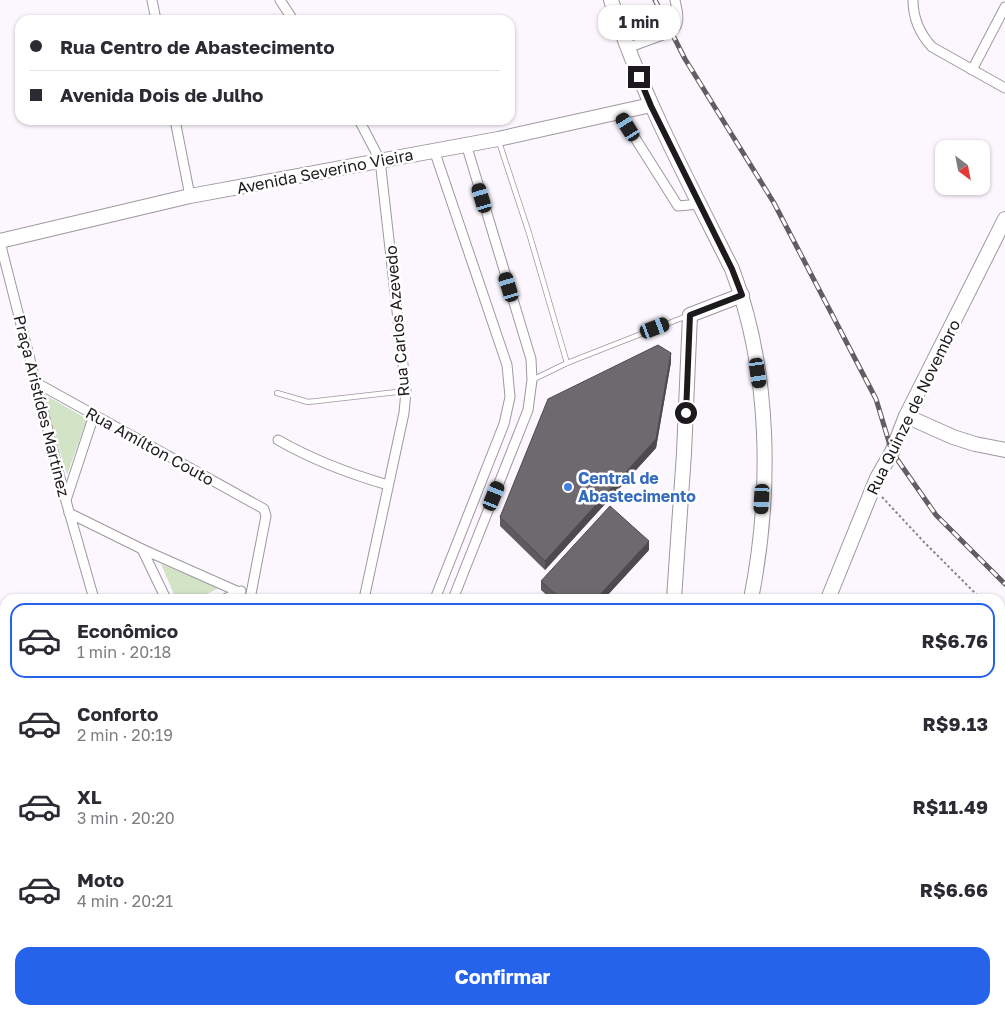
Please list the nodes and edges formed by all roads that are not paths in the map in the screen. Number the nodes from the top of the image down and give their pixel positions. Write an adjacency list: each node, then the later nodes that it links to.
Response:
1 (152, 0): 7 (street)
2 (280, 0): 8 (street)
3 (611, 0): 9 (street)
4 (675, 0): 9 (street)
5 (913, 0): 10 (street)
6 (1005, 7): 10 (street)
7 (155, 15)
8 (290, 15)
9 (627, 48): 12 (street)
10 (972, 70): 11 (street)
11 (1005, 88)
12 (651, 106): 13 (street, Avenida Severino Vieira); 21 (street)
13 (618, 112): 16 (street, Avenida Severino Vieira); 21 (street)
14 (176, 125): 20 (street)
15 (362, 125): 19 (street)
16 (498, 139): 17 (street, Avenida Severino Vieira); 26 (lane)
17 (466, 144): 18 (street, Avenida Severino Vieira); 27 (street)
18 (434, 150): 19 (street, Avenida Severino Vieira); 46 (street)
19 (380, 160): 20 (street, Avenida Severino Vieira); 29 (street, Rua Carlos Azevedo)
20 (190, 196): 23 (street, Avenida Severino Vieira)
21 (700, 204): 24 (street)
22 (1005, 219): 32 (street, Rua Quinze de Novembro)
23 (0, 241): 28 (street, Praça Aristídes Martinez)
24 (742, 295): 25 (street); 49 (street)
25 (690, 315): 26 (lane); 48 (street)
26 (567, 363): 27 (lane)
27 (532, 380): 47 (street)
28 (35, 382): 31 (street, Rua Amílton Couto); 36 (street, Praça Aristídes Martinez)
29 (406, 392): 30 (lane); 35 (street, Rua Carlos Azevedo)
30 (277, 393)
31 (94, 415): 36 (street); 39 (street, Rua Amílton Couto)
32 (906, 416): 34 (street); 50 (street, Rua Quinze de Novembro)
33 (278, 440): 35 (street)
34 (1005, 450)
35 (388, 485): 45 (street, Rua Carlos Azevedo)
36 (66, 501): 37 (street, Praça Aristídes Martinez)
37 (69, 513): 38 (street); 41 (street, Praça Aristídes Martinez)
38 (142, 549): 40 (street); 42 (street)
39 (253, 585): 40 (street); 44 (street)
40 (240, 592): 43 (street)
41 (93, 594)
42 (164, 594)
43 (235, 594)
44 (251, 594)
45 (365, 594)
46 (437, 594)
47 (455, 594)
48 (674, 594)
49 (751, 594)
50 (830, 594)

